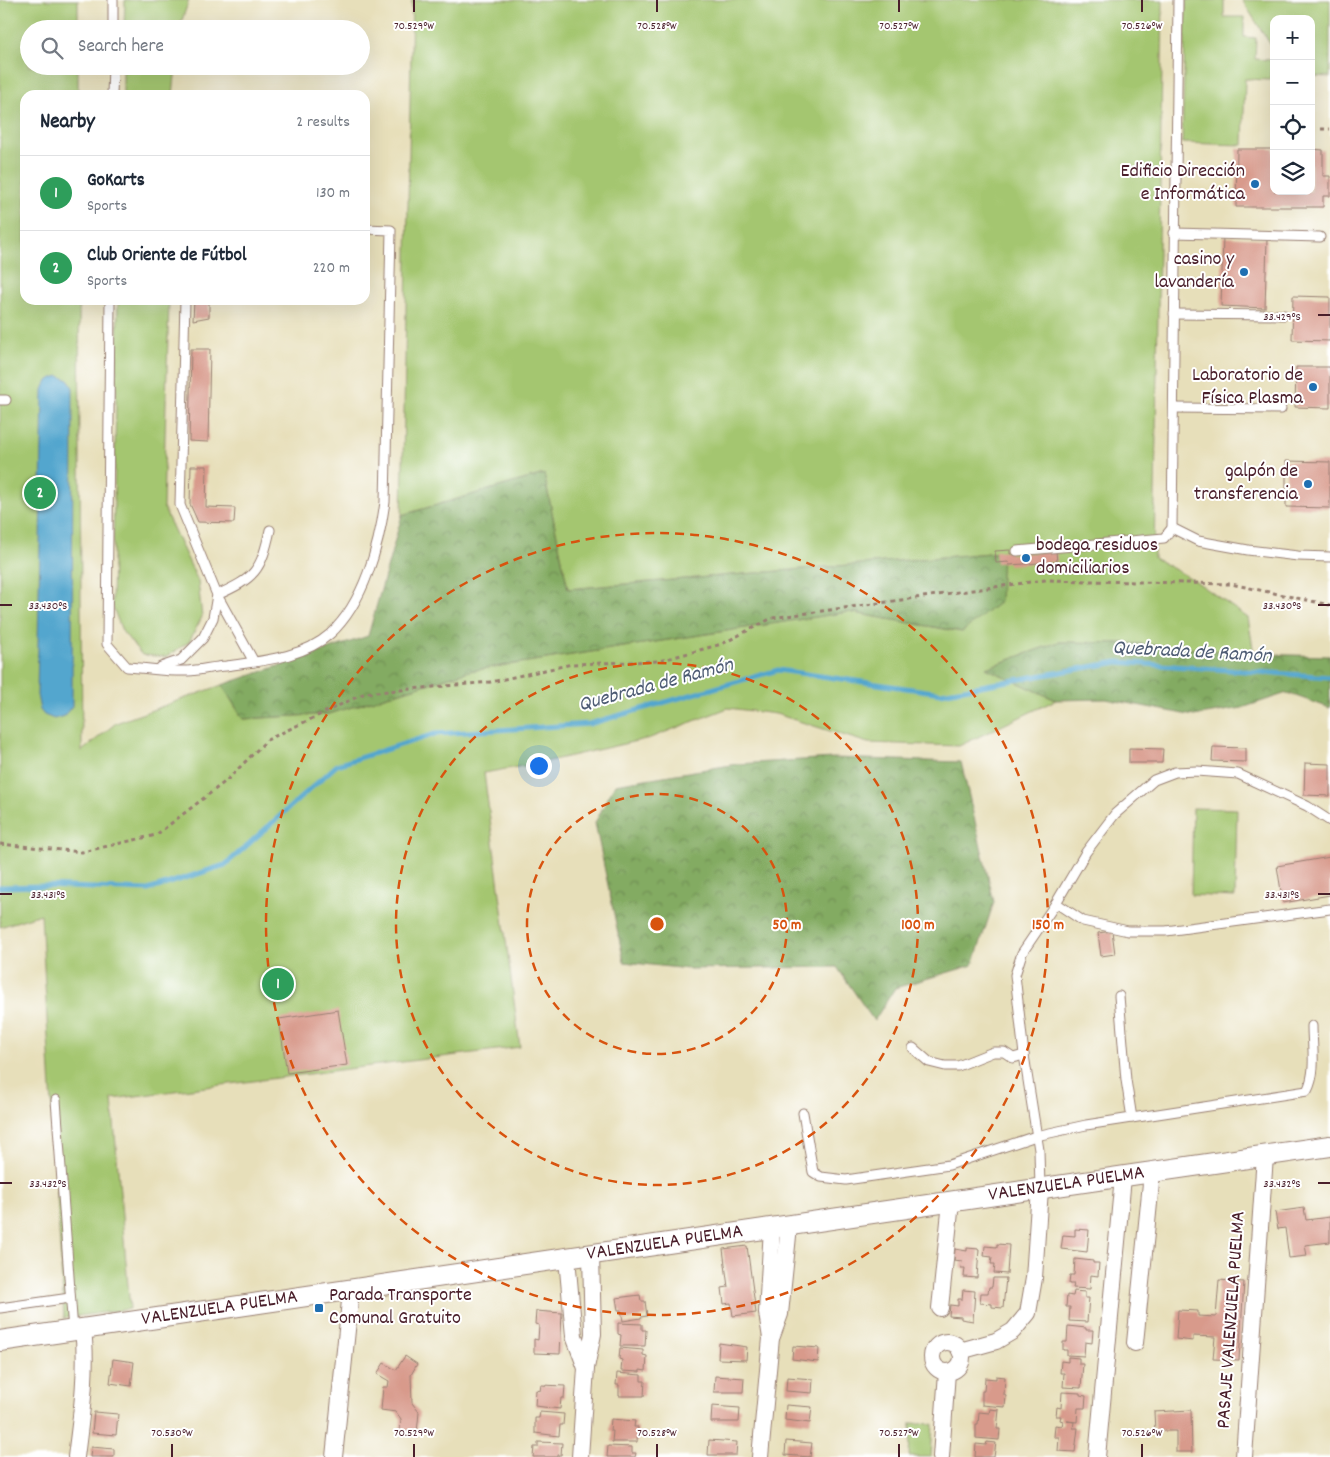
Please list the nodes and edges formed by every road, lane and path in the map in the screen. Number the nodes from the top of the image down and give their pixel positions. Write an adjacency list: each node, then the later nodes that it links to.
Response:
1 (113, 0): 3 (lane)
2 (1178, 0): 9 (lane)
3 (113, 20)
4 (112, 75): 5 (lane)
5 (112, 90)
6 (1321, 129): 7 (path)
7 (1330, 129)
8 (370, 229): 23 (lane)
9 (1174, 233): 10 (lane); 13 (lane)
10 (1320, 237)
11 (110, 305): 24 (lane)
12 (185, 305): 21 (lane)
13 (1174, 314): 14 (lane); 15 (lane)
14 (1284, 315)
15 (1174, 408): 16 (lane); 17 (lane)
16 (1281, 409)
17 (1172, 528): 19 (lane); 20 (lane)
18 (270, 530): 21 (lane)
19 (1017, 551)
20 (1330, 557)
21 (217, 595): 23 (lane); 24 (lane)
22 (1330, 605): 26 (path)
23 (254, 662): 24 (lane)
24 (156, 669)
25 (1330, 821): 27 (lane)
26 (0, 844)
27 (1056, 903): 28 (lane); 32 (lane)
28 (1330, 909)
29 (1119, 996): 35 (lane)
30 (1312, 1026): 35 (lane)
31 (913, 1048): 32 (lane)
32 (1024, 1055): 36 (lane)
33 (56, 1100): 47 (lane)
34 (803, 1113): 36 (lane)
35 (1132, 1118): 36 (lane)
36 (1036, 1136): 41 (lane)
37 (1330, 1146): 38 (street, VALENZUELA PUELMA)
38 (1265, 1156): 39 (street, VALENZUELA PUELMA); 62 (street, PASAJE VALENZUELA PUELMA)
39 (1152, 1172): 40 (street, VALENZUELA PUELMA); 52 (street)
40 (1123, 1177): 41 (street, VALENZUELA PUELMA); 61 (street)
41 (1040, 1189): 42 (street, VALENZUELA PUELMA); 53 (street)
42 (951, 1202): 43 (street, VALENZUELA PUELMA); 49 (street)
43 (781, 1227): 44 (street, VALENZUELA PUELMA); 59 (street)
44 (590, 1255): 45 (street, VALENZUELA PUELMA); 54 (street)
45 (567, 1258): 46 (street, VALENZUELA PUELMA); 54 (street)
46 (351, 1290): 50 (street, VALENZUELA PUELMA); 57 (street)
47 (70, 1298): 48 (lane); 50 (lane)
48 (0, 1308)
49 (940, 1308)
50 (78, 1330): 51 (street, VALENZUELA PUELMA); 56 (street)
51 (0, 1341)
52 (1136, 1343)
53 (960, 1351): 55 (street); 55 (street)
54 (586, 1368): 58 (street)
55 (947, 1372): 60 (street)
56 (76, 1457)
57 (334, 1457)
58 (580, 1457)
59 (760, 1457)
60 (941, 1457)
61 (1097, 1457)
62 (1244, 1457)

